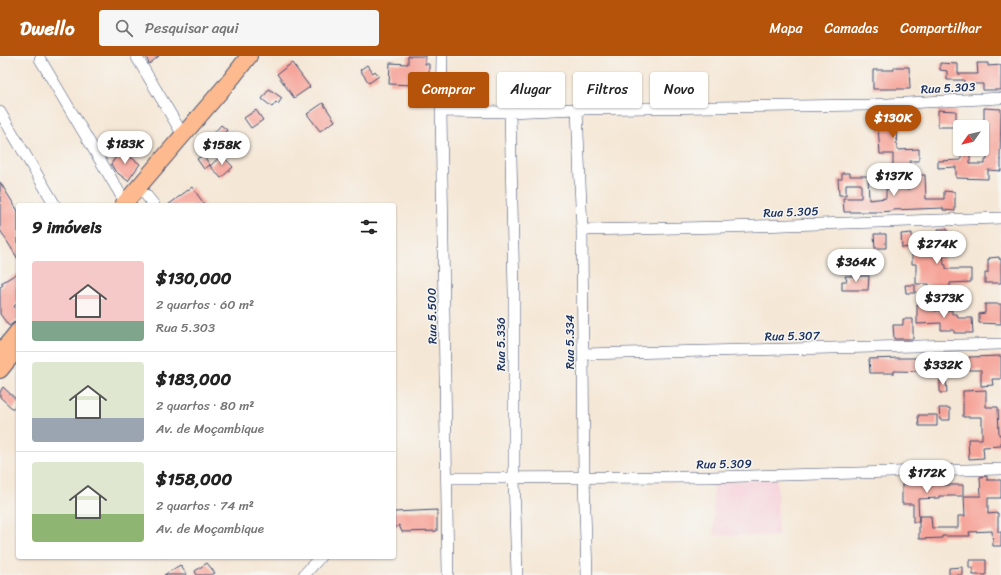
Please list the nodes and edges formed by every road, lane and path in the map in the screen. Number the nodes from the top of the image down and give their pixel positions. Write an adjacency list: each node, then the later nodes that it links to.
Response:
1 (136, 56): 11 (street)
2 (249, 56): 11 (highway)
3 (261, 56): 12 (highway)
4 (442, 56): 8 (street, Rua 5.500)
5 (40, 58): 12 (street)
6 (1001, 98): 7 (street, Rua 5.303)
7 (577, 109): 10 (street, Rua 5.303); 15 (street, Rua 5.334)
8 (441, 111): 10 (street, Rua 5.303); 23 (street, Rua 5.500)
9 (0, 112): 13 (street)
10 (510, 112): 22 (street, Rua 5.336)
11 (183, 135): 12 (highway)
12 (137, 202)
13 (54, 203)
14 (1001, 218): 15 (street, Rua 5.305)
15 (582, 230): 19 (street, Rua 5.334)
16 (16, 339): 18 (highway)
17 (1001, 344): 19 (street, Rua 5.307)
18 (12, 354): 20 (highway)
19 (583, 354): 24 (street, Rua 5.334)
20 (0, 370)
21 (1001, 469): 24 (street, Rua 5.309)
22 (514, 477): 23 (street, Rua 5.309); 24 (street, Rua 5.309); 28 (street, Rua 5.336)
23 (447, 478): 27 (street, Rua 5.500)
24 (584, 478): 29 (street, Rua 5.334)
25 (318, 559): 26 (street)
26 (304, 575)
27 (448, 575)
28 (517, 575)
29 (587, 575)

